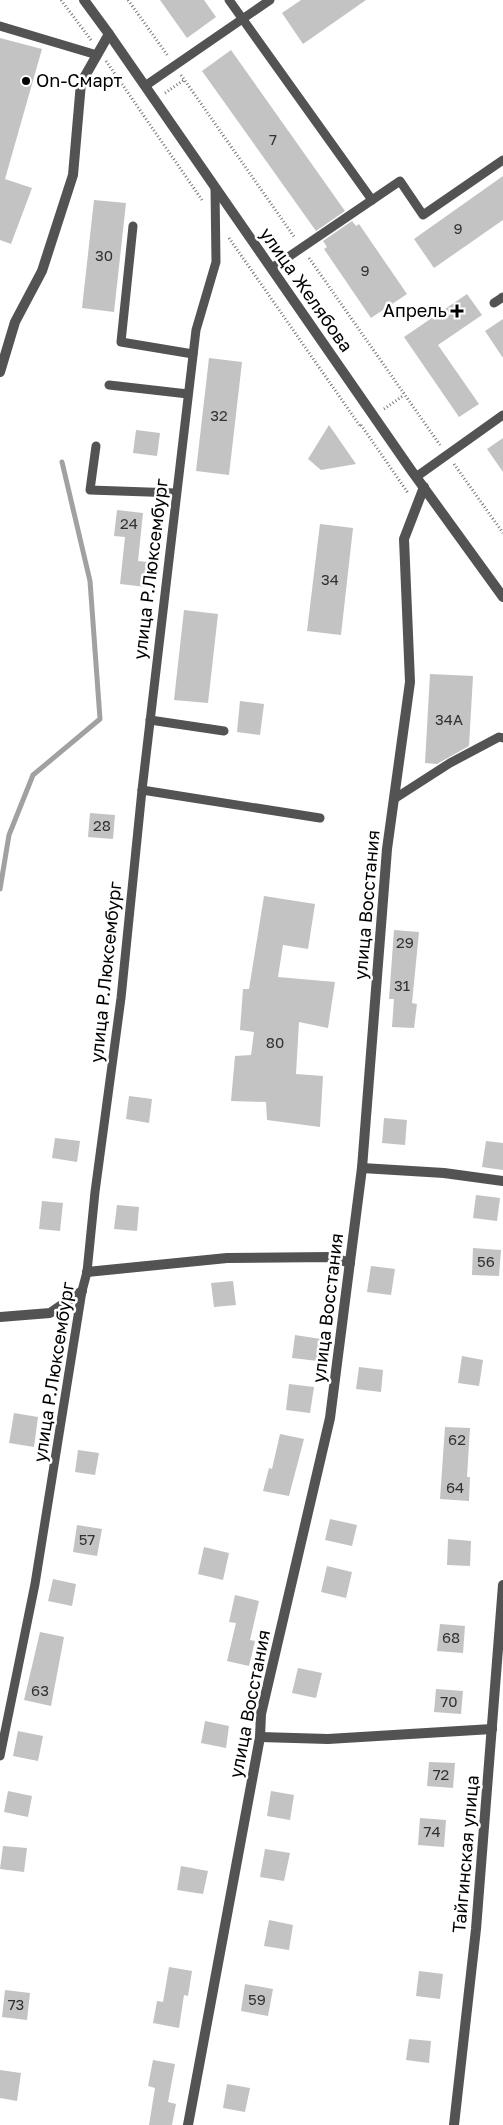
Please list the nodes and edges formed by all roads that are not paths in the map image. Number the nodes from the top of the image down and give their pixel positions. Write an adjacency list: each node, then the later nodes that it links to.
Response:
1 (84, 0): 6 (street, улица Желябова)
2 (229, 0): 4 (lane)
3 (270, 0): 4 (lane)
4 (243, 19): 8 (lane); 11 (lane)
5 (0, 26): 7 (lane)
6 (110, 34): 7 (street); 8 (street, улица Желябова)
7 (97, 55): 17 (street)
8 (145, 86): 10 (street, улица Желябова)
9 (503, 160): 11 (lane)
10 (215, 188): 13 (street, улица Желябова); 16 (lane, улица Р.Люксембург)
11 (372, 200): 13 (lane)
12 (132, 226): 16 (lane)
13 (272, 268): 22 (street, улица Желябова)
14 (503, 297): 15 (lane)
15 (494, 304)
16 (193, 354): 19 (lane, улица Р.Люксембург)
17 (0, 372)
18 (109, 386): 19 (lane)
19 (188, 394): 24 (lane, улица Р.Люксембург)
20 (503, 415): 22 (lane)
21 (96, 446): 24 (lane)
22 (416, 477): 23 (street, улица Желябова)
23 (424, 487): 25 (street, улица Желябова); 30 (street, улица Восстания)
24 (176, 493): 26 (lane, улица Р.Люксембург)
25 (503, 597)
26 (150, 720): 27 (lane); 29 (lane, улица Р.Люксембург)
27 (224, 730)
28 (503, 738): 30 (lane)
29 (142, 790): 31 (lane); 35 (lane, улица Р.Люксембург)
30 (394, 798): 32 (street, улица Восстания)
31 (320, 818)
32 (362, 1168): 33 (street); 34 (street, улица Восстания)
33 (503, 1181)
34 (350, 1263): 35 (street); 40 (street, улица Восстания)
35 (87, 1272): 36 (lane, улица Р.Люксембург)
36 (82, 1291): 37 (street); 41 (lane, улица Р.Люксембург)
37 (0, 1318)
38 (503, 1585): 39 (street, Тайгинская улица)
39 (492, 1729): 40 (street); 43 (street, Тайгинская улица)
40 (260, 1737): 42 (street, улица Восстания)
41 (0, 1756)
42 (188, 2125)
43 (454, 2125)

